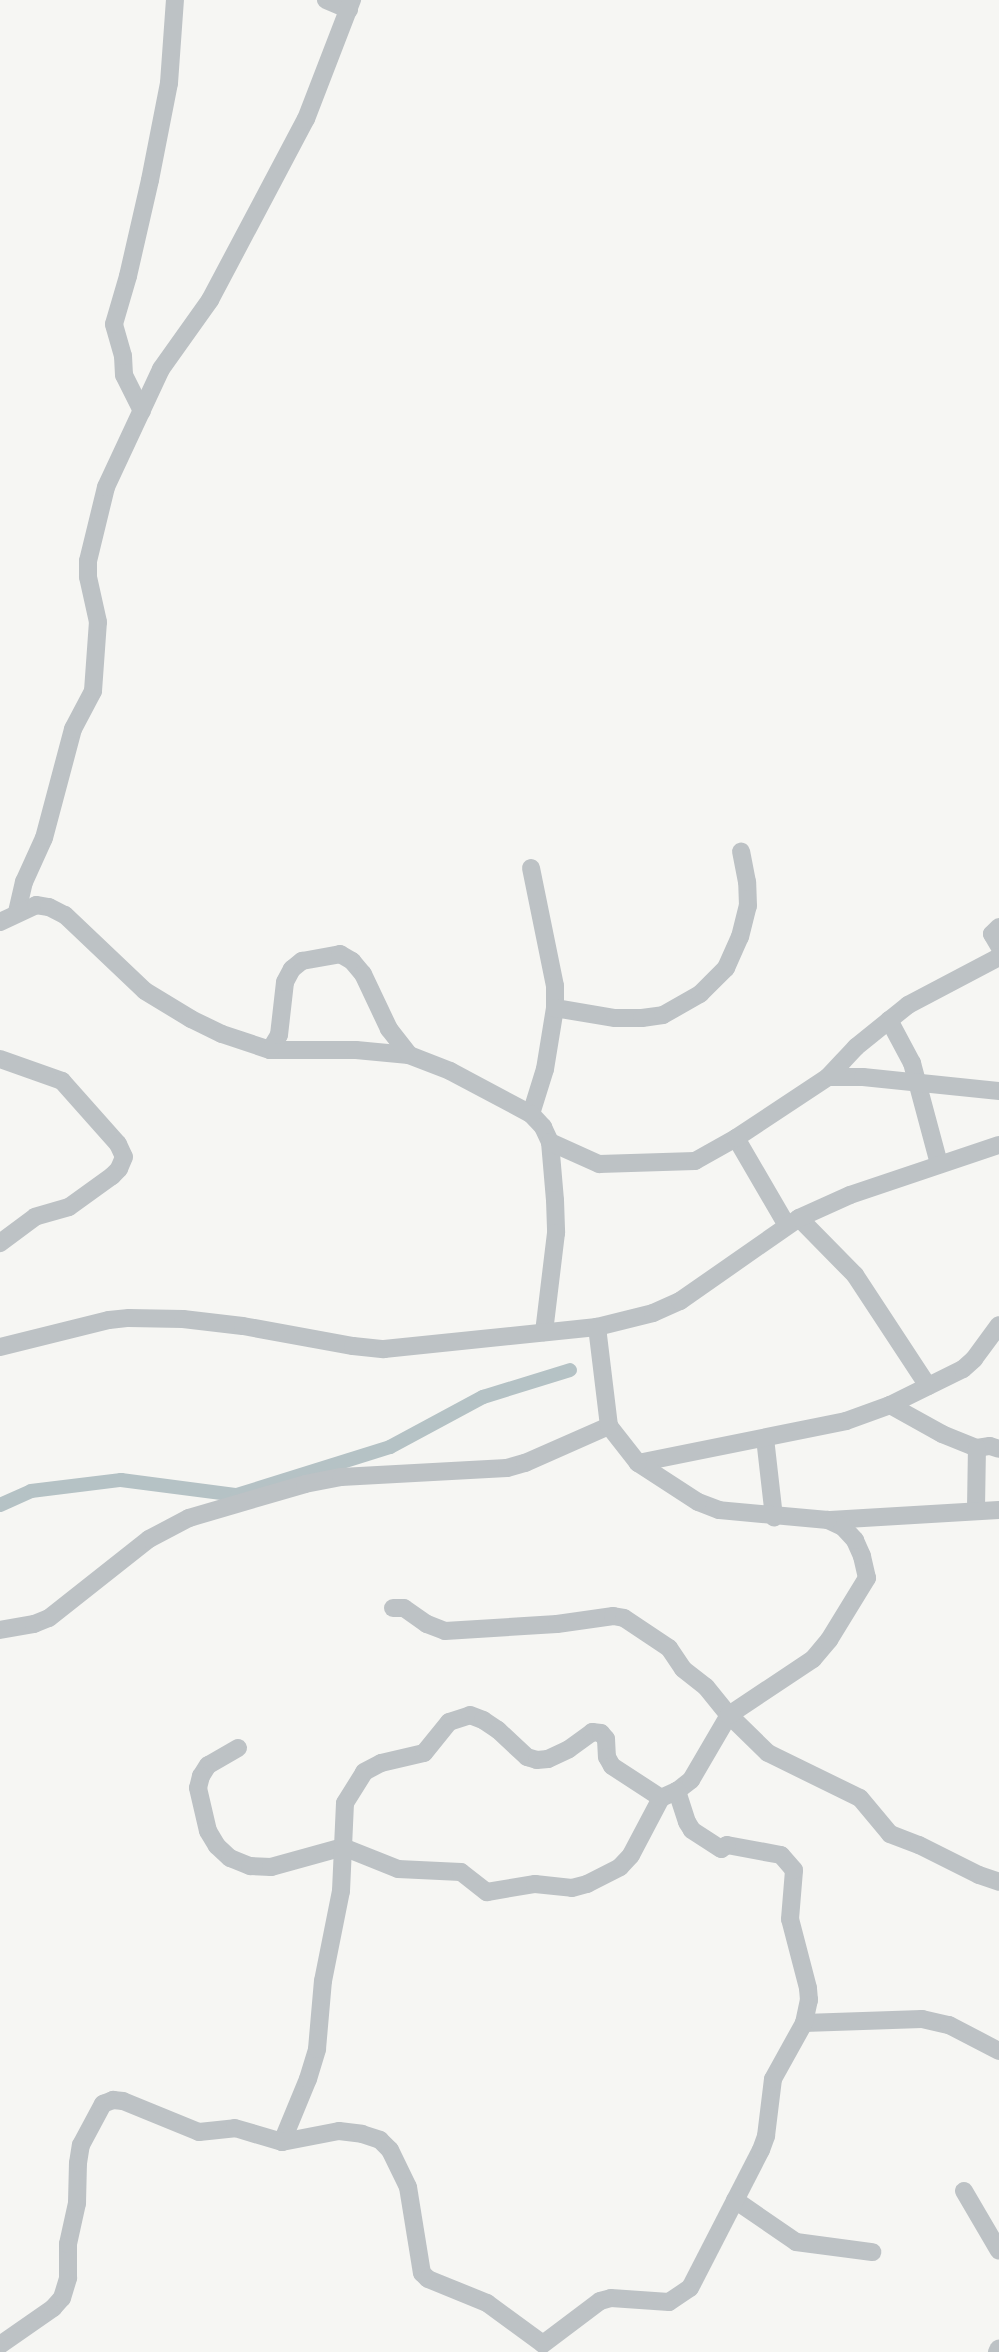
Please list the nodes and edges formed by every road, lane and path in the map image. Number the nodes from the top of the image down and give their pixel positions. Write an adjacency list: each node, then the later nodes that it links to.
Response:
1 (175, 0): 4 (street)
2 (326, 0): 3 (street)
3 (350, 5): 4 (street)
4 (142, 411): 7 (street)
5 (741, 852): 12 (street)
6 (531, 868): 12 (street)
7 (17, 912): 8 (street); 14 (street)
8 (0, 922)
9 (999, 927): 10 (street)
10 (999, 946)
11 (999, 957): 13 (street)
12 (555, 1008): 20 (street)
13 (889, 1020): 17 (street); 18 (street)
14 (270, 1050): 15 (street); 15 (street)
15 (409, 1055): 20 (street)
16 (0, 1059): 26 (street)
17 (828, 1077): 18 (street); 21 (street)
18 (919, 1084): 19 (street); 24 (street)
19 (999, 1091)
20 (531, 1114): 22 (street)
21 (736, 1138): 22 (street); 25 (street)
22 (550, 1142): 29 (street)
23 (999, 1145): 24 (street)
24 (939, 1164): 25 (street)
25 (793, 1221): 28 (street); 31 (street)
26 (0, 1243)
27 (999, 1325): 31 (street)
28 (597, 1327): 29 (street); 33 (street)
29 (544, 1332): 30 (street)
30 (0, 1347)
31 (928, 1386): 32 (street)
32 (890, 1405): 34 (street); 35 (street)
33 (609, 1426): 37 (street); 43 (street)
34 (765, 1438): 37 (street); 40 (street)
35 (978, 1448): 36 (street); 38 (street)
36 (999, 1449)
37 (638, 1463): 40 (street)
38 (976, 1509): 39 (street); 41 (street)
39 (999, 1510)
40 (774, 1517): 41 (street)
41 (828, 1520): 44 (street)
42 (393, 1608): 44 (street)
43 (0, 1630)
44 (729, 1715): 46 (street); 48 (street)
45 (238, 1748): 47 (street)
46 (669, 1795): 47 (street); 47 (street); 49 (street)
47 (343, 1847): 51 (street)
48 (999, 1882)
49 (804, 2023): 50 (street); 53 (street)
50 (999, 2050)
51 (282, 2142): 56 (street); 57 (street)
52 (964, 2191): 54 (street)
53 (735, 2200): 55 (street); 57 (street)
54 (999, 2251)
55 (872, 2252)
56 (0, 2345)
57 (543, 2348)

